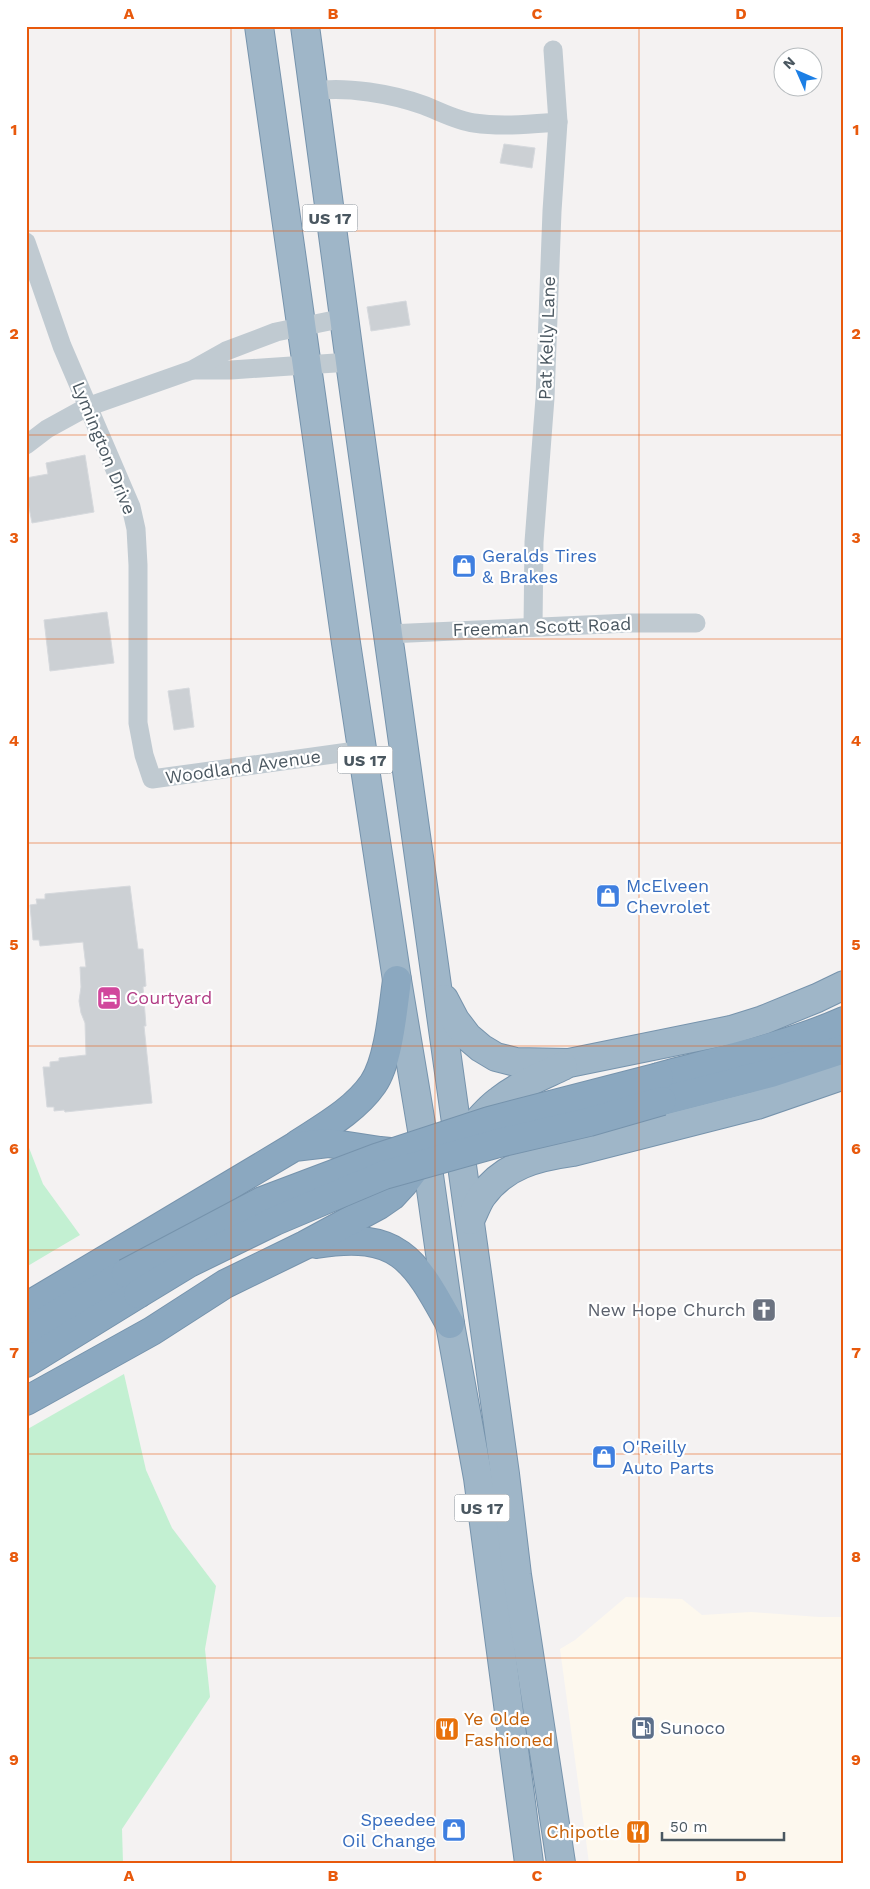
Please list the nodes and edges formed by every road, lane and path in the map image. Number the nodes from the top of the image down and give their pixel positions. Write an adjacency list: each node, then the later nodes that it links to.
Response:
1 (259, 26): 8 (highway, US 17)
2 (305, 26): 4 (highway, US 17)
3 (553, 50): 5 (street, Pat Kelly Lane)
4 (314, 91): 5 (street); 7 (highway, US 17)
5 (558, 122): 15 (street, Pat Kelly Lane)
6 (26, 242): 12 (street, Lymington Drive)
7 (344, 318): 8 (street); 9 (highway, US 17)
8 (301, 326): 10 (highway, US 17); 11 (street)
9 (350, 362): 10 (street); 16 (highway, US 17)
10 (307, 366): 11 (street); 17 (highway, US 17)
11 (192, 370): 12 (street)
12 (87, 407): 13 (street); 18 (street, Lymington Drive)
13 (26, 445)
14 (696, 622): 15 (street, Freeman Scott Road)
15 (533, 627): 16 (street, Freeman Scott Road)
16 (388, 634): 21 (highway, US 17)
17 (363, 750): 18 (street, Woodland Avenue); 19 (highway, US 17)
18 (152, 780)
19 (398, 980): 28 (highway); 29 (highway, US 17)
20 (844, 985): 24 (highway)
21 (438, 986): 24 (highway); 27 (highway, US 17)
22 (844, 1021): 26 (highway)
23 (844, 1049): 26 (highway)
24 (569, 1063): 27 (highway)
25 (844, 1075): 30 (highway)
26 (660, 1089): 33 (highway, bridge)
27 (460, 1142): 29 (highway); 30 (highway); 31 (highway, US 17)
28 (294, 1147): 29 (highway); 34 (highway)
29 (426, 1154): 32 (highway); 35 (highway, US 17)
30 (546, 1156): 31 (highway)
31 (470, 1220): 40 (highway, US 17)
32 (304, 1245): 35 (highway); 38 (highway)
33 (132, 1283): 36 (highway); 37 (highway)
34 (26, 1308)
35 (450, 1324): 39 (highway, US 17)
36 (26, 1333)
37 (26, 1363)
38 (26, 1401)
39 (530, 1863)
40 (561, 1863)

